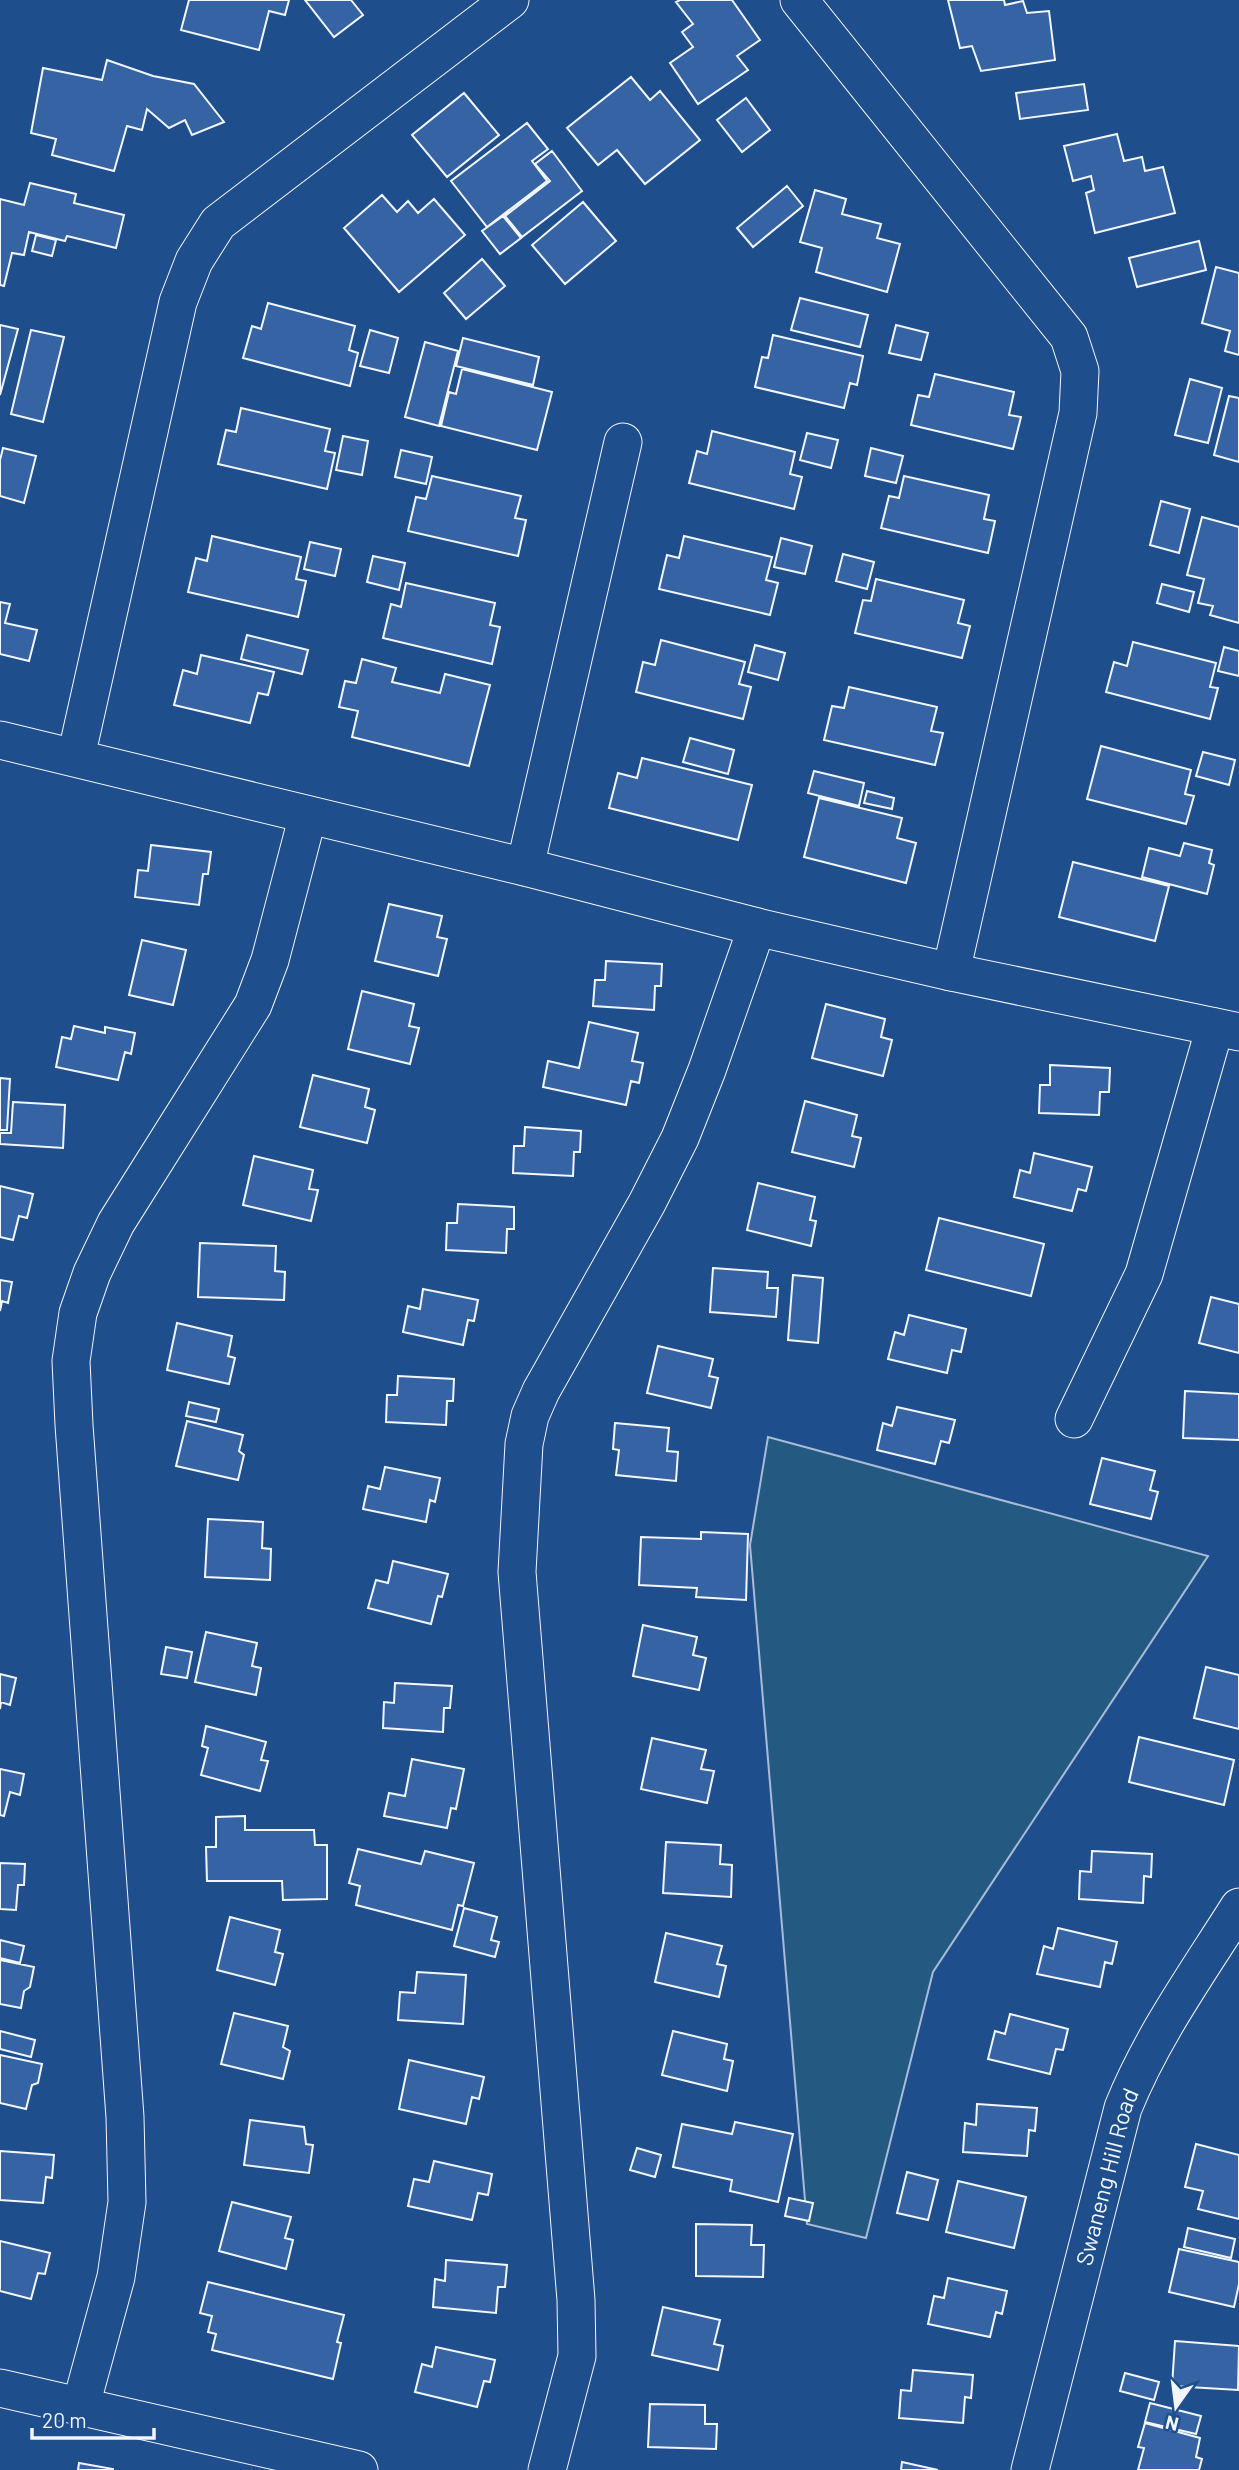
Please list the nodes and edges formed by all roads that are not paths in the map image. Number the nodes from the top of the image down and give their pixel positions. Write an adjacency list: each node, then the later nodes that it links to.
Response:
1 (510, 0): 5 (street)
2 (799, 0): 9 (street)
3 (623, 442): 7 (street)
4 (0, 740): 5 (street)
5 (76, 757): 6 (street)
6 (307, 815): 7 (street); 14 (street)
7 (525, 867): 8 (street)
8 (757, 926): 9 (street); 16 (street)
9 (951, 972): 10 (street)
10 (1227, 1029): 11 (street)
11 (1074, 1419)
12 (1239, 1907): 17 (street, Swaneng Hill Road)
13 (0, 2388): 14 (street)
14 (81, 2405): 15 (street)
15 (359, 2470)
16 (547, 2470)
17 (1030, 2470)

